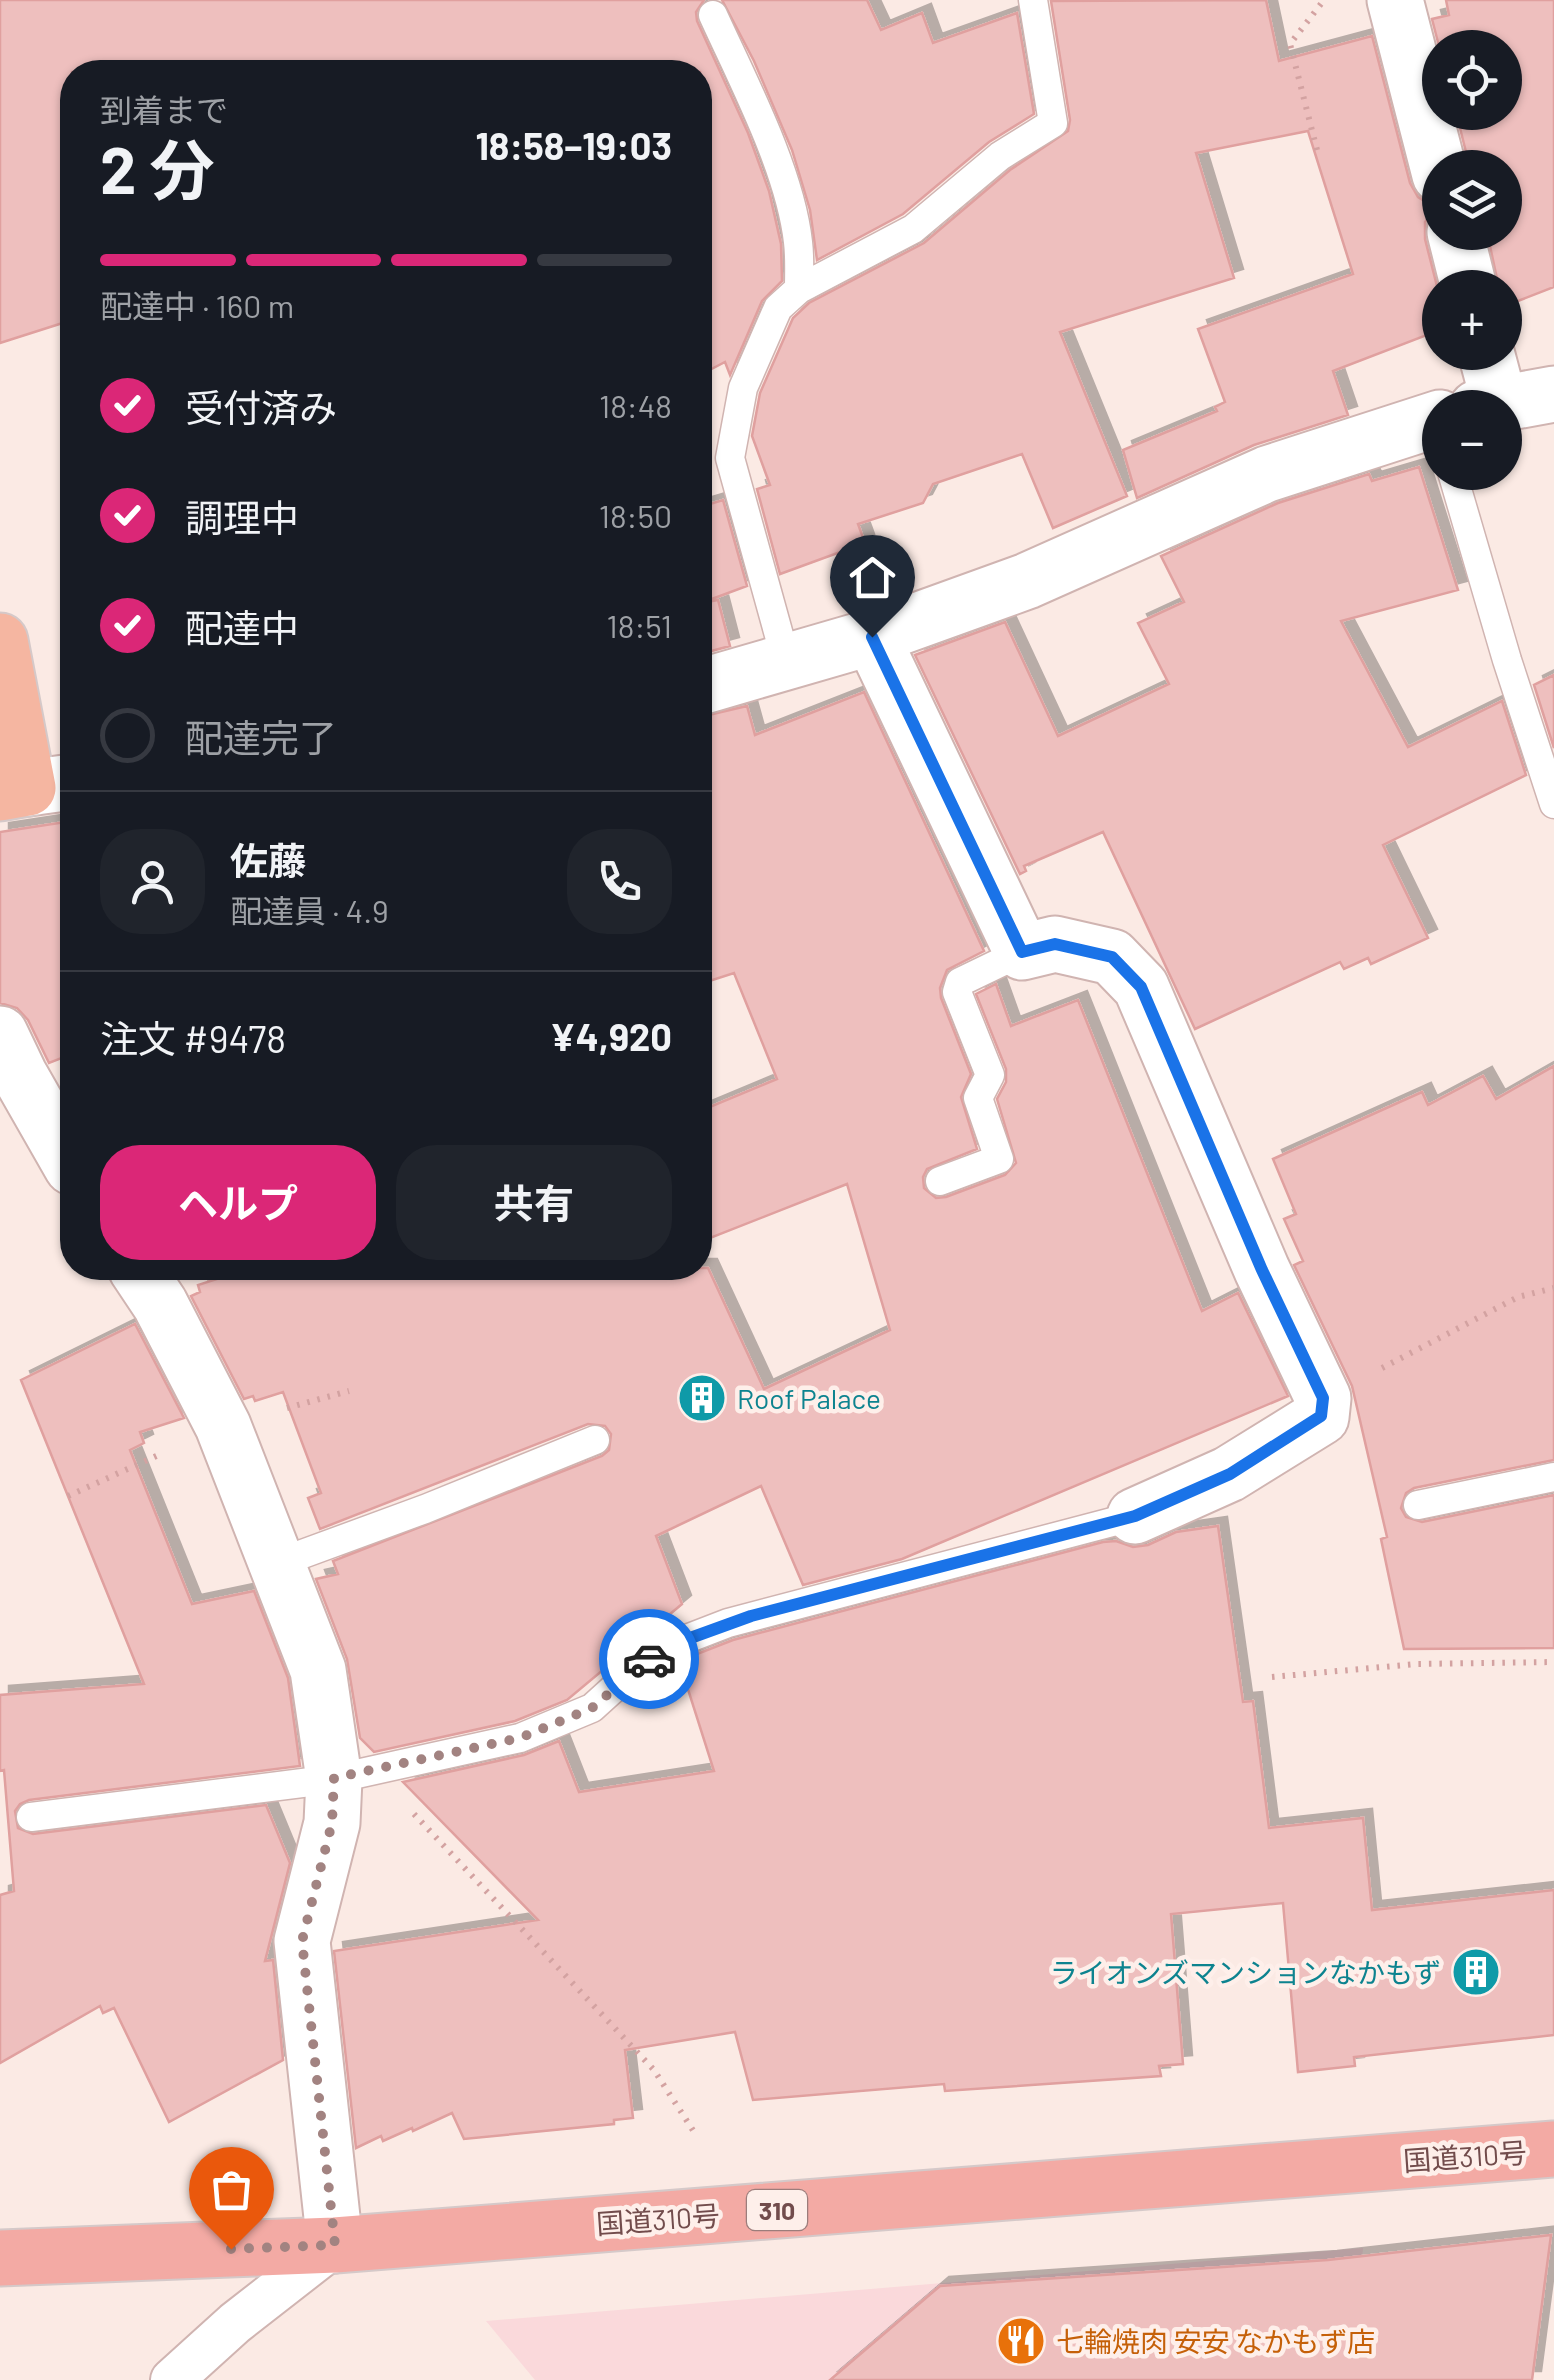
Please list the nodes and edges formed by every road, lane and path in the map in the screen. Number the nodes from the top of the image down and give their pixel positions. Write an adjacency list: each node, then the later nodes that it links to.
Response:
1 (1033, 0): 7 (lane)
2 (1324, 0): 5 (path)
3 (1395, 0): 6 (street)
4 (712, 15): 7 (lane)
5 (1318, 150)
6 (1434, 150)
7 (800, 289): 14 (lane)
8 (1554, 394): 9 (street)
9 (1522, 398)
10 (1422, 419): 12 (street)
11 (1457, 490): 17 (lane)
12 (872, 637): 14 (street); 18 (street)
13 (0, 640): 16 (main road)
14 (787, 664): 15 (street)
15 (712, 684)
16 (34, 788)
17 (1554, 804)
18 (1022, 952): 21 (lane); 24 (street)
19 (0, 1034): 20 (street)
20 (60, 1146)
21 (940, 1181)
22 (144, 1280): 29 (street)
23 (1554, 1288): 24 (path)
24 (1323, 1398): 28 (street)
25 (595, 1440): 29 (lane)
26 (1554, 1477): 27 (lane)
27 (1418, 1504)
28 (1135, 1516): 32 (lane)
29 (278, 1563): 32 (street)
30 (1554, 1662): 31 (path)
31 (1272, 1677)
32 (352, 1775): 33 (lane); 34 (path); 36 (street)
33 (31, 1817)
34 (696, 2135)
35 (1554, 2149): 36 (highway, 国道310号 / 310)
36 (335, 2245): 37 (highway, 国道310号 / 310); 38 (street)
37 (0, 2258)
38 (172, 2380)

